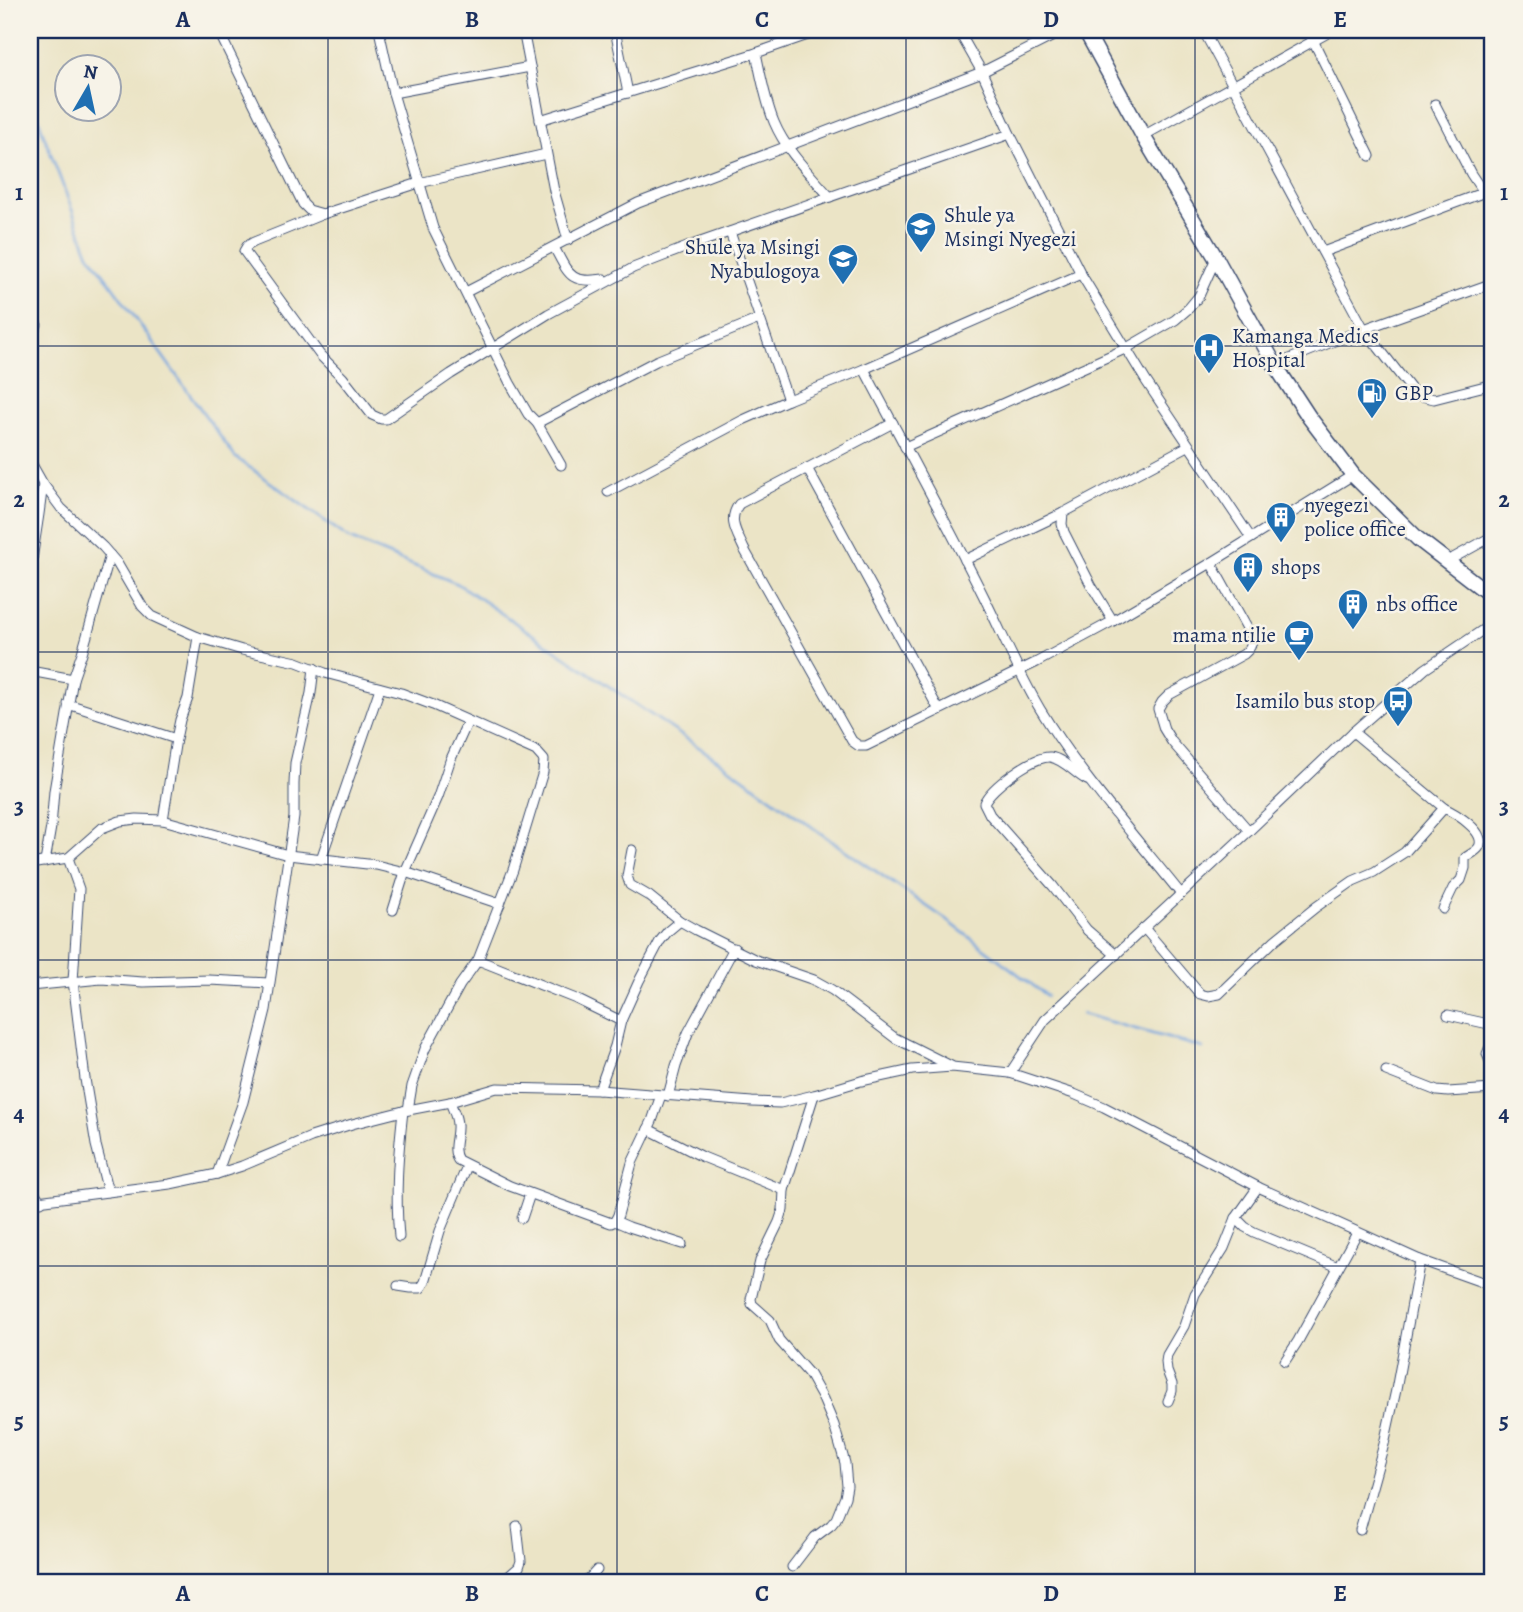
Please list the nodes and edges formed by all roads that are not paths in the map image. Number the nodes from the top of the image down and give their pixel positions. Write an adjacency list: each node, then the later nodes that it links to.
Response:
1 (218, 30): 29 (street)
2 (379, 30): 17 (street)
3 (523, 30): 14 (street)
4 (615, 30): 18 (street)
5 (822, 30): 13 (street)
6 (958, 30): 15 (street)
7 (1065, 30): 15 (street)
8 (1085, 30): 22 (highway)
9 (1203, 30): 16 (street)
10 (1308, 30): 12 (street)
11 (1333, 30): 12 (street)
12 (1313, 40): 16 (street); 25 (street)
13 (756, 53): 18 (street); 23 (street)
14 (530, 67): 17 (street); 20 (street)
15 (982, 72): 21 (street); 23 (street)
16 (1233, 85): 22 (street); 33 (street)
17 (393, 93): 26 (street)
18 (628, 93): 20 (street)
19 (1435, 104): 27 (street)
20 (540, 120): 24 (street)
21 (1010, 134): 28 (street); 35 (street)
22 (1143, 136): 34 (highway)
23 (786, 145): 28 (street); 31 (street)
24 (546, 154): 26 (street); 31 (street)
25 (1370, 156)
26 (419, 183): 29 (street); 38 (street)
27 (1490, 191): 33 (street)
28 (830, 197): 30 (street)
29 (323, 214): 43 (street)
30 (730, 232): 36 (street); 39 (street)
31 (568, 240): 32 (street)
32 (554, 247): 36 (street); 38 (street)
33 (1323, 251): 41 (street)
34 (1216, 258): 44 (street); 45 (highway)
35 (1082, 274): 44 (street); 46 (street)
36 (612, 278): 43 (street)
37 (1493, 283): 41 (street)
38 (466, 292): 43 (street)
39 (759, 319): 48 (street); 49 (street)
40 (37, 326): 42 (street)
41 (1364, 329): 45 (street); 47 (street)
42 (30, 339)
43 (493, 348): 49 (street)
44 (1125, 349): 51 (street); 52 (street)
45 (1275, 365): 56 (highway)
46 (864, 369): 48 (street); 50 (street)
47 (1493, 384)
48 (788, 400): 58 (street)
49 (537, 423): 54 (street)
50 (892, 423): 52 (street); 55 (street)
51 (1188, 446): 59 (street); 61 (street)
52 (905, 447): 63 (street)
53 (30, 461): 57 (street)
54 (561, 465)
55 (807, 468): 77 (street); 77 (street)
56 (1353, 475): 61 (street); 64 (highway)
57 (43, 484): 62 (street); 66 (street)
58 (608, 492)
59 (1063, 513): 63 (street); 68 (street)
60 (1493, 536): 64 (street)
61 (1251, 538): 65 (street)
62 (110, 555): 70 (street); 74 (street)
63 (965, 560): 73 (street)
64 (1446, 562): 67 (highway)
65 (1212, 563): 68 (street); 84 (street)
66 (30, 573)
67 (1493, 597)
68 (1113, 621): 73 (street)
69 (1493, 623): 79 (street)
70 (198, 637): 71 (street); 80 (street)
71 (314, 668): 75 (street); 86 (street)
72 (30, 671): 74 (street)
73 (1019, 671): 77 (street); 81 (street)
74 (73, 679): 76 (street)
75 (380, 688): 78 (street); 88 (street)
76 (68, 704): 80 (street); 89 (street)
77 (939, 710)
78 (468, 721): 91 (street); 93 (street)
79 (1353, 732): 82 (street); 84 (street)
80 (176, 739): 83 (street)
81 (1092, 782): 92 (street); 99 (street)
82 (1444, 808): 94 (street); 97 (street)
83 (163, 820): 86 (street); 87 (street)
84 (1249, 831): 92 (street)
85 (632, 850): 96 (street)
86 (288, 855): 88 (street); 102 (street)
87 (68, 858): 89 (street); 101 (street)
88 (321, 859): 91 (street)
89 (46, 862): 90 (street)
90 (30, 864)
91 (405, 872): 93 (street); 95 (street)
92 (1181, 894): 97 (street)
93 (500, 904): 100 (street)
94 (1443, 909)
95 (393, 910)
96 (680, 921): 98 (street); 105 (street)
97 (1144, 928): 99 (street)
98 (734, 948): 109 (street); 115 (street)
99 (1116, 955): 111 (street)
100 (478, 960): 105 (street); 117 (street)
101 (73, 981): 102 (street); 103 (street); 124 (street)
102 (270, 983): 120 (street)
103 (30, 986)
104 (1448, 1014): 106 (street)
105 (621, 1021): 113 (street)
106 (1493, 1025)
107 (1493, 1047): 108 (street)
108 (1493, 1063)
109 (952, 1067): 111 (street); 114 (street)
110 (1386, 1071): 112 (street)
111 (1010, 1073): 122 (street)
112 (1493, 1089)
113 (599, 1090): 115 (street); 116 (street)
114 (814, 1095): 115 (street); 123 (street)
115 (664, 1096): 118 (street)
116 (450, 1102): 117 (street); 119 (street)
117 (406, 1111): 120 (street); 132 (street)
118 (648, 1129): 123 (street); 130 (street)
119 (467, 1166): 125 (street); 136 (street)
120 (217, 1174): 124 (street)
121 (30, 1186): 127 (street)
122 (1258, 1187): 129 (street); 131 (street)
123 (784, 1190): 142 (street)
124 (107, 1192): 127 (street)
125 (530, 1194): 128 (street); 130 (street)
126 (30, 1202): 127 (street)
127 (41, 1202)
128 (522, 1218)
129 (1236, 1218): 135 (street); 139 (street)
130 (615, 1221): 133 (street)
131 (1357, 1233): 134 (street); 135 (street)
132 (399, 1237)
133 (682, 1244)
134 (1420, 1259): 137 (street); 141 (street)
135 (1338, 1267): 138 (street)
136 (398, 1286)
137 (1493, 1286)
138 (1285, 1361)
139 (1168, 1401)
140 (517, 1526): 144 (street)
141 (1360, 1530)
142 (792, 1567)
143 (597, 1570): 145 (street)
144 (502, 1582)
145 (586, 1582)

